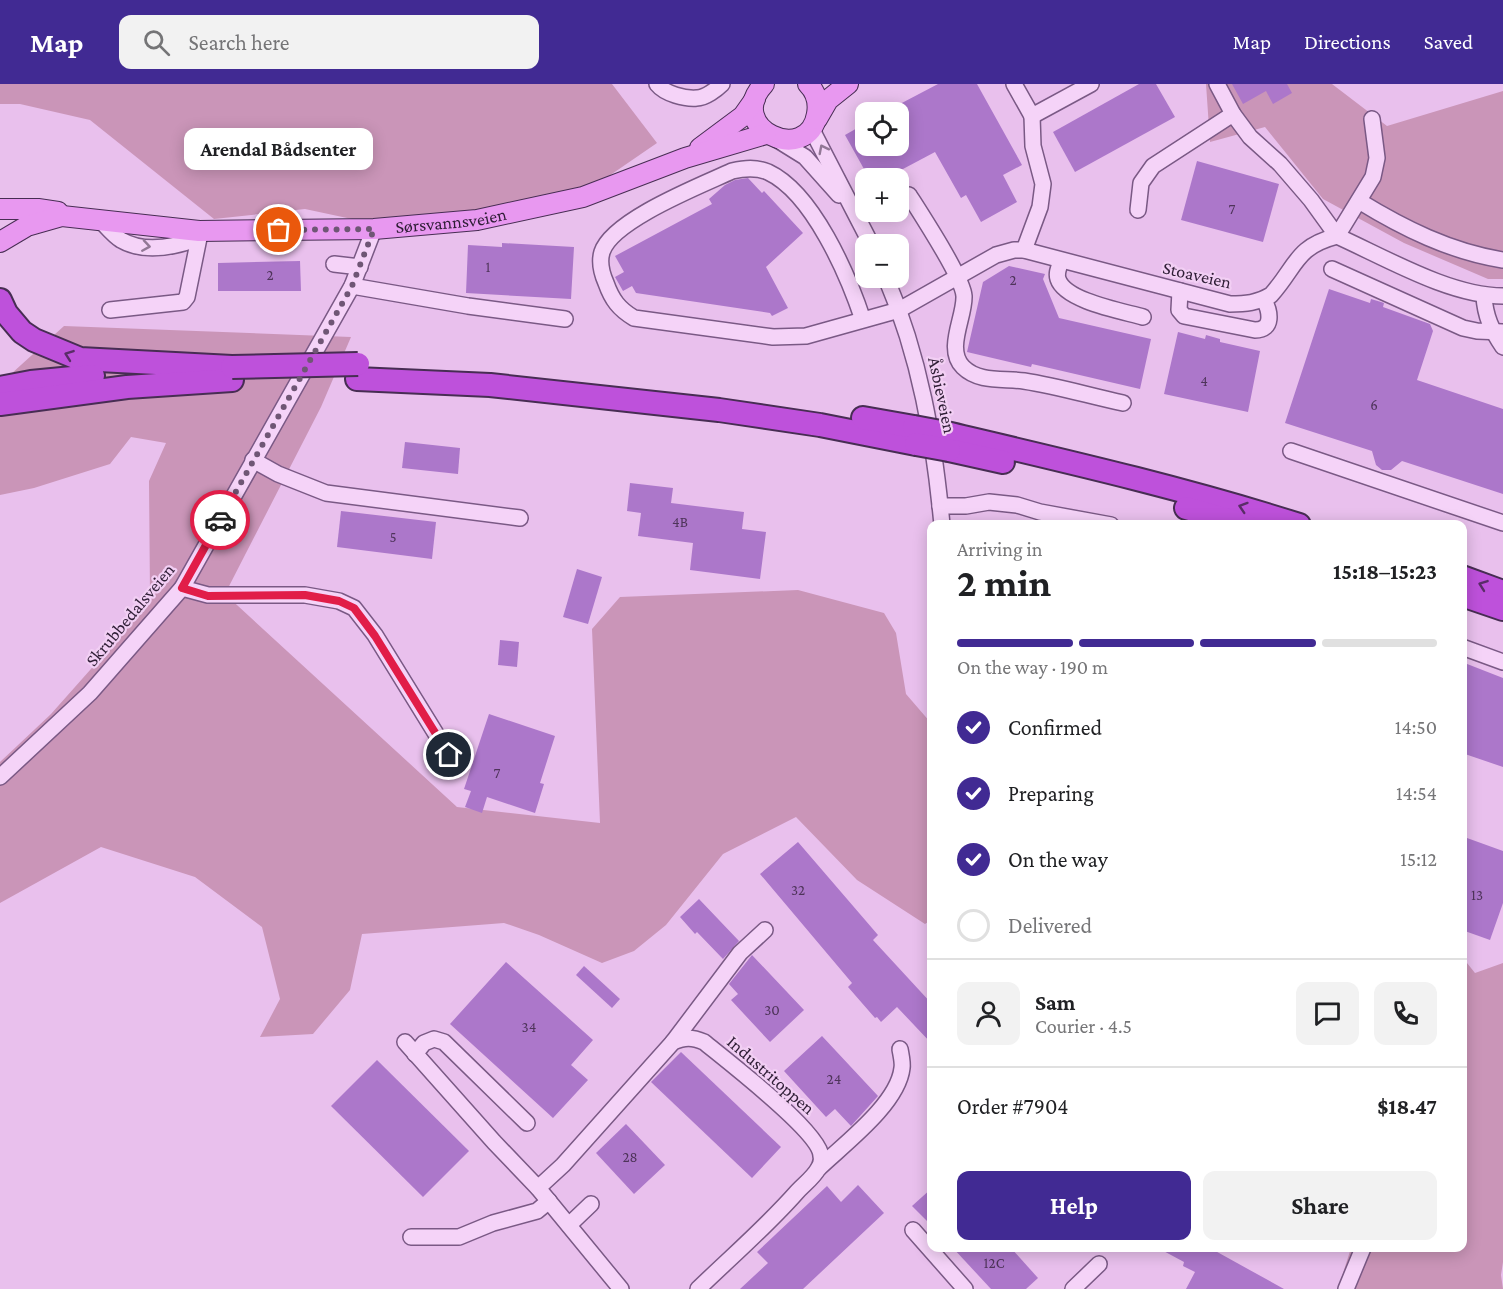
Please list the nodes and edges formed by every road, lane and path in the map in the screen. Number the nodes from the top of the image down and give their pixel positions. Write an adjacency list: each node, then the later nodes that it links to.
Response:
1 (657, 84): 2 (street)
2 (722, 84)
3 (808, 84): 12 (main road)
4 (848, 84): 12 (main road)
5 (1014, 84): 10 (street)
6 (1091, 84): 10 (street)
7 (1217, 84): 9 (street)
8 (759, 91): 13 (main road); 14 (main road, Sørsvannsveien)
9 (1233, 114): 19 (street); 24 (street)
10 (1032, 116): 26 (street)
11 (1372, 119): 16 (street)
12 (814, 123): 13 (main road, Sørsvannsveien); 18 (street, one-way to 12)
13 (771, 136): 14 (main road, Sørsvannsveien); 18 (street)
14 (685, 158): 21 (main road, Sørsvannsveien)
15 (909, 195): 32 (street)
16 (1359, 201): 24 (street); 27 (street)
17 (0, 209): 20 (main road, Sørsvannsveien)
18 (851, 209): 22 (street)
19 (1138, 210)
20 (62, 216): 23 (main road, Sørsvannsveien); 25 (main road, Sørsvannsveien)
21 (374, 229): 23 (main road, Sørsvannsveien); 30 (street, Skrubbedalsveien)
22 (865, 234)
23 (199, 235): 40 (street)
24 (1337, 236): 36 (street); 39 (street)
25 (0, 242)
26 (1024, 250): 28 (street, Stoaveien); 32 (street, Stoaveien)
27 (1503, 260)
28 (1061, 261): 35 (street, Stoaveien); 42 (street)
29 (334, 264): 30 (street)
30 (360, 267): 33 (street, Skrubbedalsveien)
31 (1332, 269): 45 (street)
32 (958, 278): 41 (street, Stoaveien); 49 (street)
33 (352, 286): 43 (street); 53 (street, Skrubbedalsveien)
34 (890, 288): 41 (street, Åsbieveien)
35 (1180, 291): 39 (street, Stoaveien); 39 (street)
36 (1484, 296): 37 (street); 45 (street)
37 (1503, 296)
38 (0, 300): 47 (highway, one-way to 38)
39 (1264, 300)
40 (110, 310)
41 (899, 310): 44 (street, Stoaveien); 54 (street, Åsbieveien)
42 (1143, 317)
43 (565, 319)
44 (863, 320): 44 (street, Stoaveien)
45 (1498, 332): 46 (street)
46 (1503, 347)
47 (232, 373): 48 (highway); 50 (highway); 51 (highway, bridge)
48 (0, 388)
49 (1123, 403)
50 (0, 404)
51 (948, 442): 58 (highway); 59 (highway, one-way to 51)
52 (1291, 451): 60 (street)
53 (253, 460): 55 (street); 62 (street, Skrubbedalsveien)
54 (940, 506): 56 (street, Åsbieveien); 57 (street)
55 (520, 518)
56 (941, 520)
57 (1084, 520)
58 (1228, 520)
59 (1283, 520)
60 (1503, 523)
61 (1467, 579): 63 (highway, one-way to 61)
62 (182, 588): 68 (street); 69 (street, Skrubbedalsveien)
63 (1503, 592)
64 (1467, 597): 65 (highway)
65 (1503, 609)
66 (1467, 648): 67 (street)
67 (1503, 662)
68 (449, 755)
69 (0, 777)
70 (765, 930): 72 (street)
71 (405, 1042): 74 (street)
72 (673, 1042): 76 (street, Industritoppen); 77 (street)
73 (900, 1050): 76 (street)
74 (415, 1054): 75 (street); 77 (street)
75 (527, 1123)
76 (819, 1168): 88 (street)
77 (538, 1188): 78 (street)
78 (549, 1202): 80 (street); 82 (street)
79 (591, 1204): 80 (street)
80 (569, 1225): 87 (street)
81 (913, 1230): 83 (street)
82 (411, 1237)
83 (927, 1246)
84 (932, 1252): 89 (street)
85 (1361, 1252): 91 (street)
86 (1099, 1264): 90 (street)
87 (621, 1289)
88 (698, 1289)
89 (965, 1289)
90 (1073, 1289)
91 (1346, 1289)

